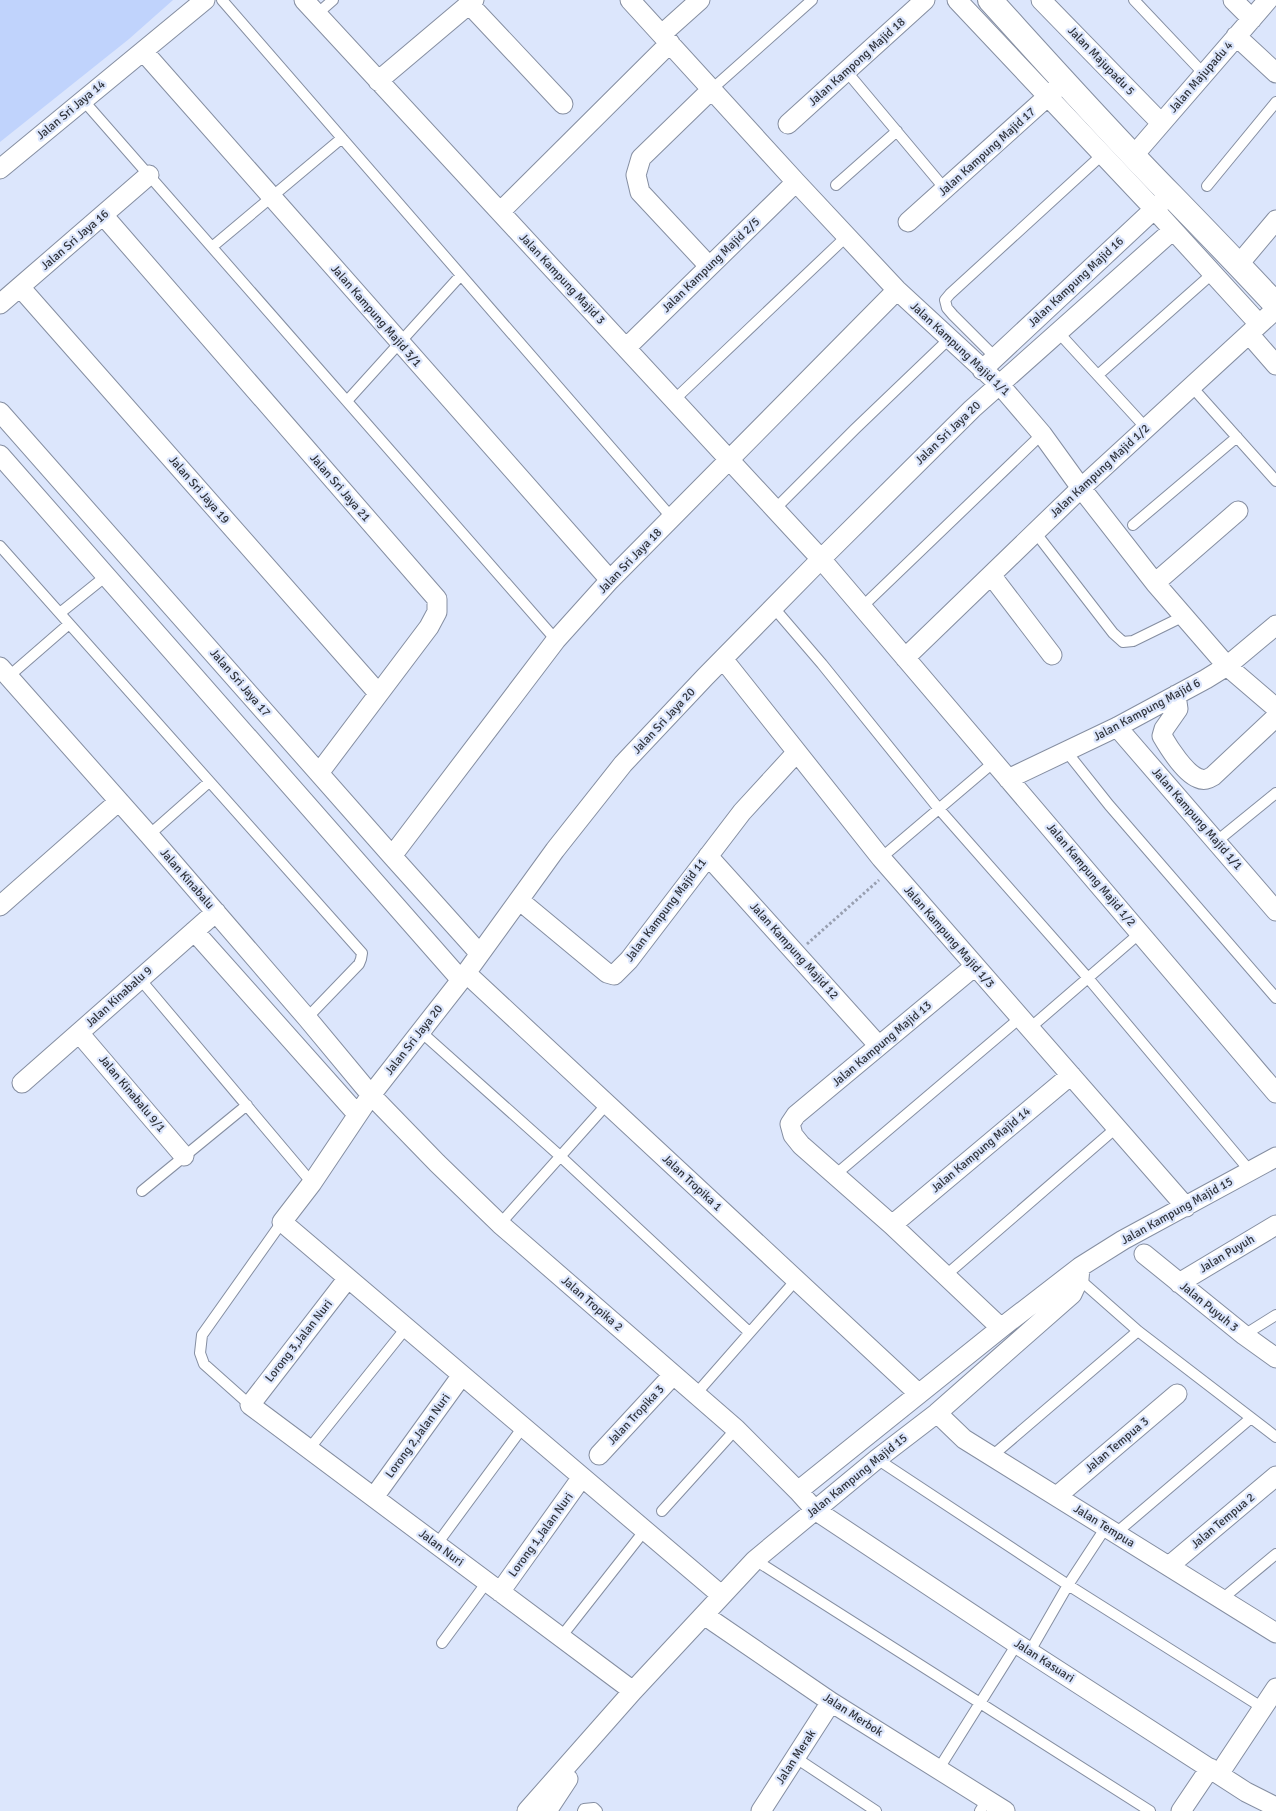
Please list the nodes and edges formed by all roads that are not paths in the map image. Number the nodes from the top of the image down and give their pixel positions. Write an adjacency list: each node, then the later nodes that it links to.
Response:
1 (205, 0): 20 (street, Jalan Sri Jaya 14)
2 (222, 0): 33 (lane)
3 (304, 0): 16 (street, Jalan Kampung Majid 3)
4 (333, 0): 16 (lane)
5 (630, 0): 19 (street, Jalan Kampung Majid 1/1)
6 (700, 0): 19 (street)
7 (812, 0): 25 (lane)
8 (925, 0): 21 (street, Jalan Kampong Majid 18)
9 (957, 0): 26 (street)
10 (990, 0): 26 (street)
11 (1041, 0): 30 (street, Jalan Majupadu 5)
12 (1134, 0): 23 (lane)
13 (1233, 0): 17 (street)
14 (1268, 0): 17 (street, Jalan Majupadu 4)
15 (471, 2): 24 (street); 29 (street)
16 (316, 14): 24 (street, Jalan Kampung Majid 3)
17 (1252, 18): 18 (street, Jalan Majupadu 4)
18 (1236, 36): 22 (street); 23 (street, Jalan Majupadu 4)
19 (666, 38): 25 (street, Jalan Kampung Majid 1/1); 44 (street)
20 (142, 51): 27 (street, Jalan Sri Jaya 14); 42 (street, Jalan Kampung Majid 3/1)
21 (847, 72): 31 (street, Jalan Kampong Majid 18); 32 (lane)
22 (1276, 73)
23 (1204, 74): 30 (street, Jalan Majupadu 4)
24 (378, 81): 44 (street, Jalan Kampung Majid 3)
25 (712, 89): 38 (street, Jalan Kampung Majid 1/1); 52 (street)
26 (1056, 89): 34 (street); 35 (street); 41 (street, Jalan Kampung Majid 17)
27 (84, 100): 36 (street, Jalan Sri Jaya 14); 37 (lane)
28 (1276, 102): 40 (lane)
29 (563, 104)
30 (1161, 123): 35 (street, Jalan Majupadu 4)
31 (788, 124)
32 (896, 131): 39 (lane); 41 (lane)
33 (342, 138): 42 (lane); 54 (lane)
34 (1102, 154): 43 (street); 65 (lane)
35 (1134, 155): 43 (street)
36 (0, 169)
37 (149, 176): 45 (street, Jalan Sri Jaya 16); 50 (lane)
38 (796, 182): 49 (street, Jalan Kampung Majid 1/1); 52 (street, Jalan Kampung Majid 2/5)
39 (836, 185)
40 (1207, 186)
41 (945, 189): 46 (street, Jalan Kampung Majid 17)
42 (272, 197): 50 (lane); 63 (street, Jalan Kampung Majid 3/1)
43 (1162, 202): 47 (street); 51 (street); 65 (street, Jalan Kampung Majid 16)
44 (500, 212): 64 (street, Jalan Kampung Majid 3)
45 (103, 215): 55 (street, Jalan Sri Jaya 16); 103 (street, Jalan Sri Jaya 21)
46 (908, 222)
47 (1174, 230): 53 (street); 61 (street, Jalan Sri Jaya 20)
48 (1272, 232): 51 (street)
49 (847, 236): 56 (street, Jalan Kampung Majid 1/1); 70 (lane)
50 (212, 247): 71 (lane)
51 (1239, 264): 58 (street)
52 (710, 266): 64 (street, Jalan Kampung Majid 2/5)
53 (1213, 273): 60 (street); 67 (lane)
54 (460, 275): 63 (lane); 82 (lane)
55 (20, 287): 57 (street, Jalan Sri Jaya 16); 103 (street, Jalan Sri Jaya 19)
56 (898, 290): 62 (street, Jalan Kampung Majid 1/1); 77 (street, Jalan Sri Jaya 18)
57 (0, 304)
58 (1276, 305)
59 (1276, 309): 60 (street, Jalan Kampung Majid 1/2)
60 (1254, 329): 66 (street); 69 (street, Jalan Kampung Majid 1/2)
61 (1058, 332): 67 (lane); 68 (street, Jalan Sri Jaya 20)
62 (950, 338): 65 (street, Jalan Kampung Majid 1/1); 80 (lane)
63 (400, 342): 71 (lane); 89 (street, Jalan Kampung Majid 3/1)
64 (626, 348): 70 (street, Jalan Kampung Majid 3)
65 (989, 364): 68 (street, Jalan Kampung Majid 1/1)
66 (1276, 365)
67 (1098, 375): 73 (lane)
68 (1000, 385): 74 (street, Jalan Kampung Majid 1/1); 86 (street, Jalan Sri Jaya 20)
69 (1192, 387): 73 (street, Jalan Kampung Majid 1/2); 75 (lane)
70 (674, 400): 77 (street, Jalan Kampung Majid 3)
71 (347, 401): 97 (lane)
72 (0, 412): 111 (street, Jalan Sri Jaya 17)
73 (1146, 428): 79 (street, Jalan Kampung Majid 1/2)
74 (1042, 434): 79 (street, Jalan Kampung Majid 1/1); 91 (lane)
75 (1236, 437): 78 (lane); 83 (lane)
76 (0, 455): 88 (street)
77 (729, 459): 80 (street, Jalan Kampung Majid 3); 82 (street, Jalan Sri Jaya 18)
78 (1276, 481)
79 (1081, 488): 84 (street, Jalan Kampung Majid 1/2); 90 (street, Jalan Kampung Majid 1/1)
80 (775, 509): 86 (street, Jalan Kampung Majid 3)
81 (1238, 511): 90 (street)
82 (672, 518): 89 (street, Jalan Sri Jaya 18)
83 (1133, 525)
84 (1035, 532): 87 (street, Jalan Kampung Majid 1/2); 94 (lane)
85 (0, 546): 93 (lane)
86 (821, 558): 91 (street, Jalan Kampung Majid 1/2); 92 (street, Jalan Sri Jaya 20)
87 (991, 575): 98 (street); 99 (street, Jalan Kampung Majid 1/2)
88 (106, 576): 93 (lane); 130 (street)
89 (610, 580): 97 (street, Jalan Sri Jaya 18)
90 (1155, 583): 94 (street, Jalan Kampung Majid 1/1)
91 (862, 607): 99 (street, Jalan Kampung Majid 1/2)
92 (774, 608): 100 (street, Jalan Sri Jaya 20); 116 (lane)
93 (60, 613): 95 (lane)
94 (1184, 616): 101 (street, Jalan Kampung Majid 1/1)
95 (69, 624): 102 (lane); 113 (lane)
96 (1276, 625): 101 (street, Jalan Kampung Majid 6)
97 (556, 640): 119 (street, Jalan Sri Jaya 18)
98 (1052, 655)
99 (906, 658): 110 (street, Jalan Kampung Majid 1/2)
100 (722, 659): 108 (street, Jalan Kampung Majid 1/3); 122 (street, Jalan Sri Jaya 20)
101 (1228, 666): 104 (street, Jalan Kampung Majid 6); 105 (street, Jalan Kampung Majid 1/1)
102 (3, 676): 115 (street, Jalan Kinabalu)
103 (378, 693): 111 (street, Jalan Sri Jaya 21)
104 (1176, 696): 106 (street); 107 (street, Jalan Kampung Majid 6)
105 (1276, 708)
106 (1276, 717)
107 (1117, 727): 109 (street, Jalan Kampung Majid 6); 118 (street, Jalan Kampung Majid 1/1)
108 (797, 752): 120 (street, Jalan Kampung Majid 11); 121 (street, Jalan Kampung Majid 1/3)
109 (1066, 752): 112 (street, Jalan Kampung Majid 6); 133 (lane)
110 (994, 762): 112 (street, Jalan Kampung Majid 1/2); 116 (lane)
111 (319, 773): 119 (street, Jalan Sri Jaya 17)
112 (1008, 779): 127 (street, Jalan Kampung Majid 1/2)
113 (209, 782): 117 (lane); 134 (lane)
114 (1276, 793): 118 (lane)
115 (119, 801): 117 (street, Jalan Kinabalu); 123 (street)
116 (939, 809): 121 (lane); 131 (lane)
117 (149, 834): 125 (street, Jalan Kinabalu)
118 (1217, 841): 124 (street, Jalan Kampung Majid 1/1)
119 (392, 856): 128 (street, Jalan Sri Jaya 17)
120 (708, 856): 122 (street, Jalan Kampung Majid 11); 138 (street, Jalan Kampung Majid 12)
121 (886, 864): 129 (street, Jalan Kampung Majid 1/3)
122 (519, 900): 128 (street, Jalan Sri Jaya 20)
123 (0, 906)
124 (1276, 911)
125 (216, 912): 126 (street, Jalan Kinabalu 9); 134 (street, Jalan Kinabalu)
126 (194, 931): 132 (street, Jalan Kinabalu 9); 145 (street)
127 (1140, 933): 131 (lane); 141 (street, Jalan Kampung Majid 1/2)
128 (480, 954): 130 (street, Jalan Sri Jaya 20)
129 (975, 966): 135 (street, Jalan Kampung Majid 1/3); 138 (street, Jalan Kampung Majid 13)
130 (463, 977): 136 (street, Jalan Sri Jaya 20); 143 (street, Jalan Tropika 1)
131 (1088, 978): 135 (lane); 150 (lane)
132 (140, 979): 137 (street, Jalan Kinabalu 9); 144 (lane)
133 (1276, 998)
134 (306, 1018): 142 (street, Jalan Kinabalu)
135 (1025, 1023): 139 (street, Jalan Kampung Majid 1/3); 151 (lane)
136 (420, 1031): 142 (street, Jalan Sri Jaya 20); 148 (lane)
137 (79, 1033): 140 (street, Jalan Kinabalu 9); 147 (street, Jalan Kinabalu 9/1)
138 (879, 1046): 151 (street, Jalan Kampung Majid 13)
139 (1071, 1075): 146 (street, Jalan Kampung Majid 1/3); 157 (street, Jalan Kampung Majid 14)
140 (22, 1083)
141 (1276, 1092)
142 (371, 1095): 145 (street, Jalan Sri Jaya 20); 156 (street, Jalan Tropika 2)
143 (606, 1104): 148 (lane); 163 (street, Jalan Tropika 1)
144 (247, 1105): 147 (lane); 152 (lane)
145 (357, 1114): 152 (street, Jalan Sri Jaya 20)
146 (1116, 1128): 154 (street, Jalan Kampung Majid 1/3); 161 (lane)
147 (184, 1156): 153 (lane)
148 (560, 1156): 156 (lane); 169 (lane)
149 (1276, 1157): 150 (street, Jalan Kampung Majid 15)
150 (1250, 1171): 154 (street, Jalan Kampung Majid 15)
151 (835, 1175): 157 (street)
152 (312, 1182): 155 (street, Jalan Sri Jaya 20)
153 (142, 1191)
154 (1186, 1207): 160 (street, Jalan Kampung Majid 15)
155 (282, 1222): 162 (street); 177 (lane)
156 (500, 1224): 173 (street, Jalan Tropika 2)
157 (892, 1224): 161 (street)
158 (1276, 1225): 164 (street, Jalan Puyuh)
159 (1144, 1254): 164 (street, Jalan Puyuh 3)
160 (1079, 1273): 167 (street, Jalan Kampung Majid 15); 168 (lane); 178 (street, Jalan Kampung Majid 15)
161 (945, 1276): 167 (street)
162 (348, 1278): 166 (street); 177 (street, Lorong 3,Jalan Nuri)
163 (796, 1280): 169 (lane); 174 (street, Jalan Tropika 1)
164 (1179, 1283): 170 (street, Jalan Puyuh 3)
165 (1276, 1315): 170 (lane)
166 (406, 1328): 172 (street); 183 (lane)
167 (1001, 1328): 174 (street, Jalan Kampung Majid 15)
168 (1138, 1331): 179 (lane); 185 (lane)
169 (749, 1332): 176 (lane)
170 (1244, 1335): 171 (street, Jalan Puyuh 3)
171 (1276, 1358)
172 (462, 1375): 180 (street); 191 (street, Lorong 2,Jalan Nuri)
173 (673, 1375): 176 (street, Jalan Tropika 2); 184 (street, Jalan Tropika 3)
174 (918, 1393): 189 (street, Jalan Kampung Majid 15)
175 (1176, 1394): 190 (street, Jalan Tempua 3)
176 (695, 1395): 181 (street, Jalan Tropika 2)
177 (250, 1405): 183 (street, Jalan Nuri)
178 (937, 1413): 185 (street, Jalan Tempua); 186 (street, Jalan Kampung Majid 15)
179 (1251, 1418): 182 (lane); 195 (lane)
180 (524, 1427): 188 (street); 196 (lane)
181 (736, 1429): 189 (street, Jalan Tropika 2); 193 (lane)
182 (1276, 1437)
183 (309, 1449): 191 (street, Jalan Nuri)
184 (599, 1455)
185 (992, 1456): 190 (street, Jalan Tempua)
186 (877, 1459): 192 (street, Jalan Kampung Majid 15); 200 (lane)
187 (1276, 1476): 199 (street, Jalan Tempua 2)
188 (582, 1477): 194 (street); 201 (street, Lorong 1,Jalan Nuri)
189 (798, 1491): 192 (street, Jalan Tropika 2)
190 (1056, 1496): 195 (street, Jalan Tempua)
191 (374, 1497): 196 (street, Jalan Nuri)
192 (815, 1510): 198 (street, Jalan Kampung Majid 15); 208 (street, Jalan Kasuari)
193 (662, 1511)
194 (645, 1530): 202 (street); 206 (lane)
195 (1111, 1530): 199 (street, Jalan Tempua); 200 (lane)
196 (437, 1544): 201 (street, Jalan Nuri)
197 (1276, 1554): 203 (lane)
198 (755, 1560): 202 (street, Jalan Kampung Majid 15); 212 (lane)
199 (1169, 1566): 203 (street, Jalan Tempua)
200 (1068, 1585): 208 (lane); 213 (lane)
201 (493, 1587): 206 (street, Jalan Nuri); 207 (lane)
202 (721, 1595): 204 (street, Jalan Kampung Majid 15)
203 (1222, 1599): 205 (street, Jalan Tempua)
204 (704, 1615): 210 (street, Jalan Kampung Majid 15); 211 (street, Jalan Merbok)
205 (1275, 1630)
206 (561, 1637): 210 (street, Jalan Nuri)
207 (442, 1642)
208 (1023, 1648): 212 (lane); 217 (street, Jalan Kasuari)
209 (1276, 1688): 213 (street)
210 (633, 1691): 214 (street, Jalan Kampung Majid 15)
211 (831, 1702): 215 (street, Jalan Merak); 216 (street, Jalan Merbok)
212 (980, 1704): 216 (lane); 227 (lane)
213 (1263, 1708): 217 (street)
214 (597, 1734): 220 (street); 221 (street)
215 (796, 1758): 224 (street, Jalan Merak); 225 (lane)
216 (938, 1770): 218 (street, Jalan Merbok)
217 (1215, 1771): 219 (street, Jalan Kasuari); 228 (street)
218 (983, 1805): 226 (street, Jalan Merbok)
219 (1272, 1808)
220 (526, 1811)
221 (547, 1811)
222 (583, 1811): 223 (lane)
223 (597, 1811)
224 (760, 1811)
225 (876, 1811)
226 (1005, 1811)
227 (1150, 1811)
228 (1181, 1811)

